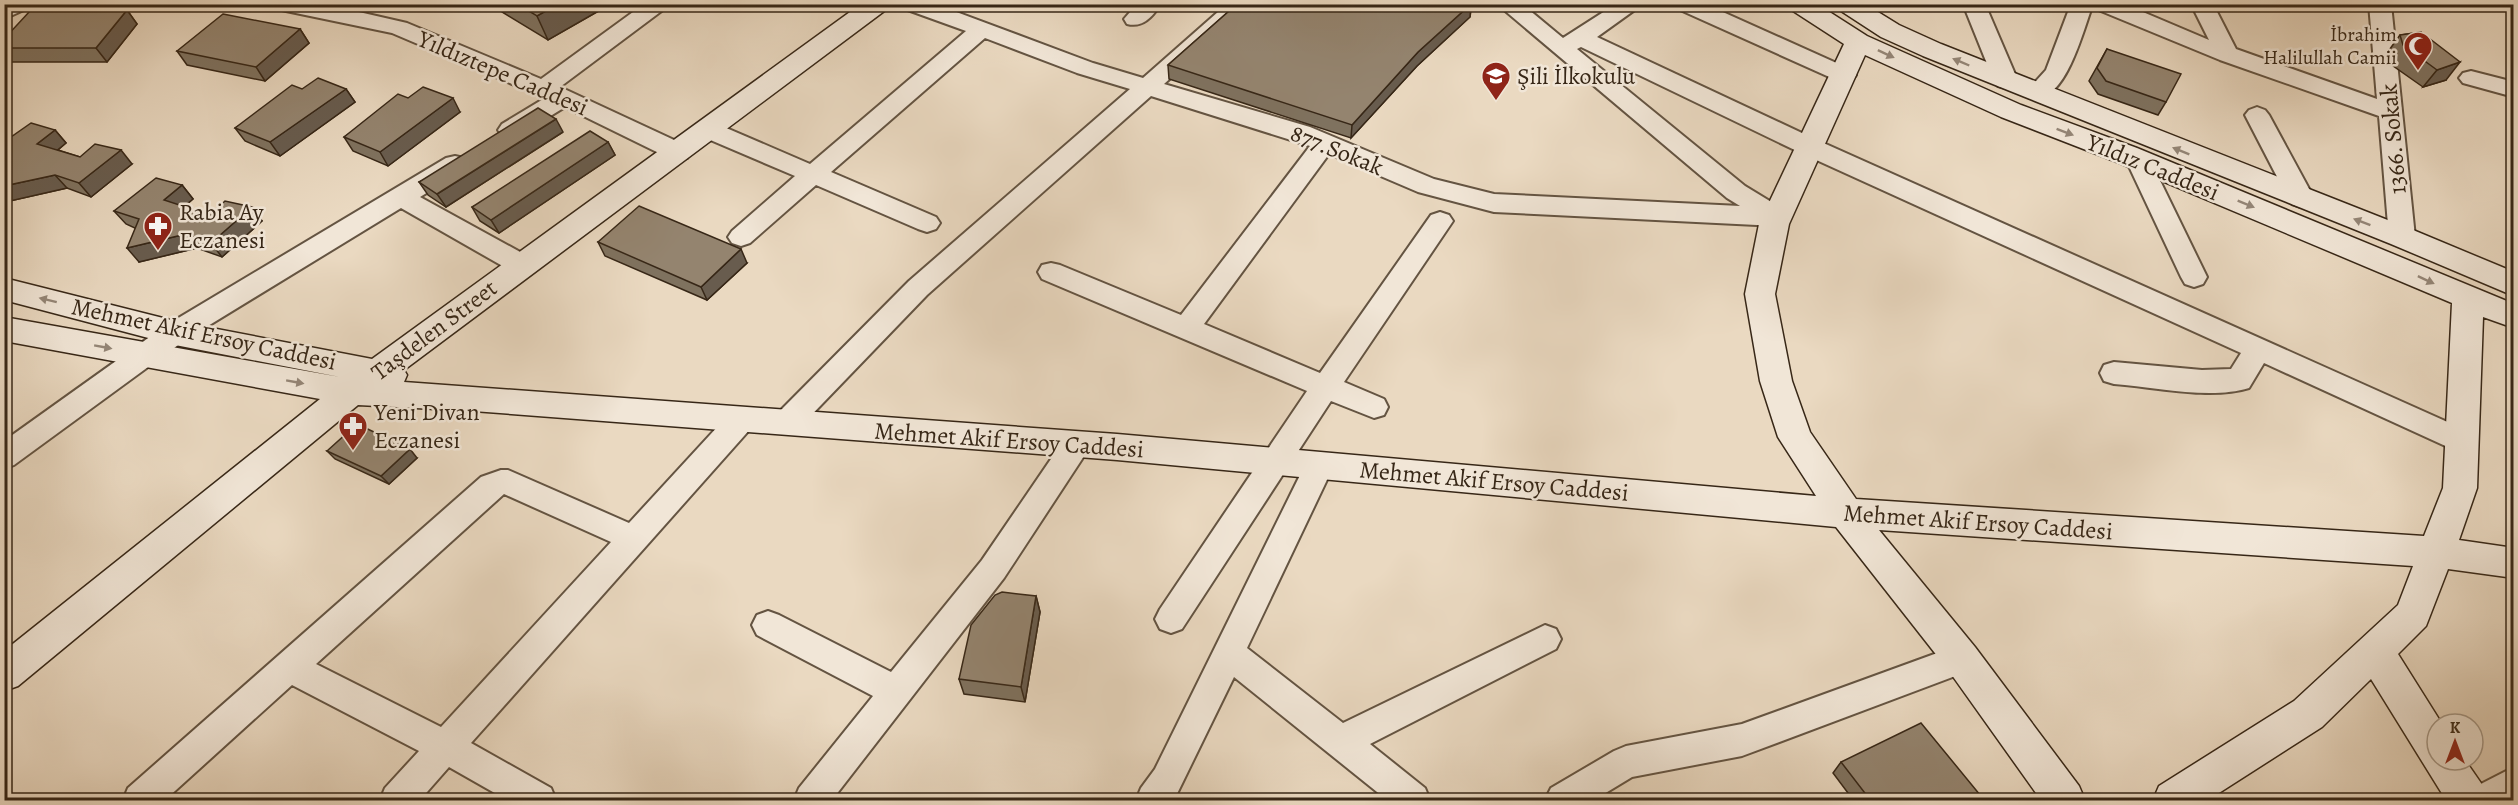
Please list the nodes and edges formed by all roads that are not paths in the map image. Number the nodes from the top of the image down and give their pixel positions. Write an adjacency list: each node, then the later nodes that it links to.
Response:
1 (18, 4): 17 (street)
2 (286, 4): 28 (street, Yıldıztepe Caddesi)
3 (660, 4): 28 (street)
4 (878, 4): 31 (main road, Taşdelen Street)
5 (913, 4): 18 (street, 877.Sokak)
6 (1242, 4): 25 (street)
7 (1509, 4): 20 (street)
8 (1632, 4): 20 (street)
9 (1686, 4): 22 (street)
10 (1799, 4): 19 (main road, Yıldız Caddesi)
11 (1847, 4): 24 (main road, Yıldız Caddesi, one-way to 11)
12 (1974, 4): 24 (street)
13 (2082, 4): 27 (street)
14 (2104, 4): 21 (street)
15 (2202, 4): 21 (street)
16 (2380, 4): 29 (street, 1366. Sokak)
17 (4, 12)
18 (982, 29): 25 (street, 877.Sokak); 36 (street)
19 (1858, 42): 22 (main road); 35 (main road, Yıldız Caddesi, one-way to 35)
20 (1571, 43): 33 (street); 39 (street)
21 (2228, 55): 29 (street)
22 (1844, 75): 33 (main road)
23 (2471, 78): 26 (street)
24 (2006, 81): 27 (main road, Yıldız Caddesi)
25 (1149, 87): 32 (street, 877.Sokak); 63 (street)
26 (2514, 90)
27 (2038, 92): 38 (main road, Yıldız Caddesi, one-way to 27)
28 (554, 93): 34 (street, Yıldıztepe Caddesi); 37 (street)
29 (2390, 112): 43 (street, 1366. Sokak)
30 (2257, 115): 38 (street)
31 (709, 130): 34 (main road, Taşdelen Street); 36 (street)
32 (1325, 143): 39 (street, 877.Sokak); 51 (street)
33 (1810, 147): 39 (main road); 54 (street)
34 (678, 152): 44 (main road, Taşdelen Street)
35 (2138, 160): 46 (street); 49 (main road, Yıldız Caddesi, one-way to 49)
36 (813, 175): 41 (street); 42 (street)
37 (400, 197): 44 (street); 53 (street)
38 (2301, 198): 43 (main road, Yıldız Caddesi, one-way to 38)
39 (1777, 217): 69 (main road)
40 (1440, 221): 58 (street)
41 (927, 223)
42 (741, 237)
43 (2402, 237): 47 (main road, Yıldız Caddesi)
44 (522, 265): 56 (main road, Taşdelen Street)
45 (1051, 272): 51 (street)
46 (2194, 277)
47 (2514, 285)
48 (4, 289): 53 (main road, Mehmet Akif Ersoy Caddesi, one-way to 48)
49 (2468, 299): 50 (main road, Yıldız Caddesi); 64 (main road)
50 (2514, 317)
51 (1186, 328): 58 (street)
52 (4, 329): 55 (main road, Mehmet Akif Ersoy Caddesi, one-way to 55)
53 (175, 333): 55 (street); 56 (main road, Mehmet Akif Ersoy Caddesi)
54 (2258, 348): 57 (street); 64 (street)
55 (142, 355): 59 (main road, Mehmet Akif Ersoy Caddesi, one-way to 59); 66 (street)
56 (380, 372): 59 (main road, Taşdelen Street); 60 (main road, Mehmet Akif Ersoy Caddesi)
57 (2114, 373)
58 (1326, 387): 61 (street); 67 (street)
59 (351, 392): 60 (main road, Mehmet Akif Ersoy Caddesi); 80 (main road, Taşdelen Street)
60 (474, 398): 62 (main road, Mehmet Akif Ersoy Caddesi)
61 (1374, 407)
62 (742, 419): 63 (main road, Mehmet Akif Ersoy Caddesi); 70 (street)
63 (786, 423): 65 (main road, Mehmet Akif Ersoy Caddesi)
64 (2462, 441): 71 (main road)
65 (1076, 445): 67 (main road, Mehmet Akif Ersoy Caddesi); 81 (street)
66 (4, 457)
67 (1274, 461): 68 (main road, Mehmet Akif Ersoy Caddesi); 73 (street)
68 (1319, 465): 69 (main road, Mehmet Akif Ersoy Caddesi); 77 (street)
69 (1846, 513): 71 (main road, Mehmet Akif Ersoy Caddesi); 78 (main road)
70 (634, 539): 79 (street); 84 (street)
71 (2436, 552): 72 (main road, Mehmet Akif Ersoy Caddesi); 76 (main road)
72 (2505, 557)
73 (1171, 619)
74 (768, 625): 81 (street)
75 (1545, 639): 83 (street)
76 (2375, 651): 82 (main road); 95 (main road)
77 (1229, 653): 83 (street); 91 (street)
78 (1962, 659): 93 (street); 94 (main road)
79 (289, 667): 84 (street); 87 (street)
80 (4, 674)
81 (897, 692): 90 (street)
82 (2425, 732)
83 (1340, 742): 92 (street)
84 (446, 747): 88 (street); 89 (street)
85 (2450, 772): 96 (main road)
86 (2514, 783): 97 (street)
87 (140, 801)
88 (397, 801)
89 (539, 801)
90 (811, 801)
91 (1153, 801)
92 (1413, 801)
93 (1563, 801)
94 (2065, 801)
95 (2173, 801)
96 (2469, 801)
97 (2485, 801)

